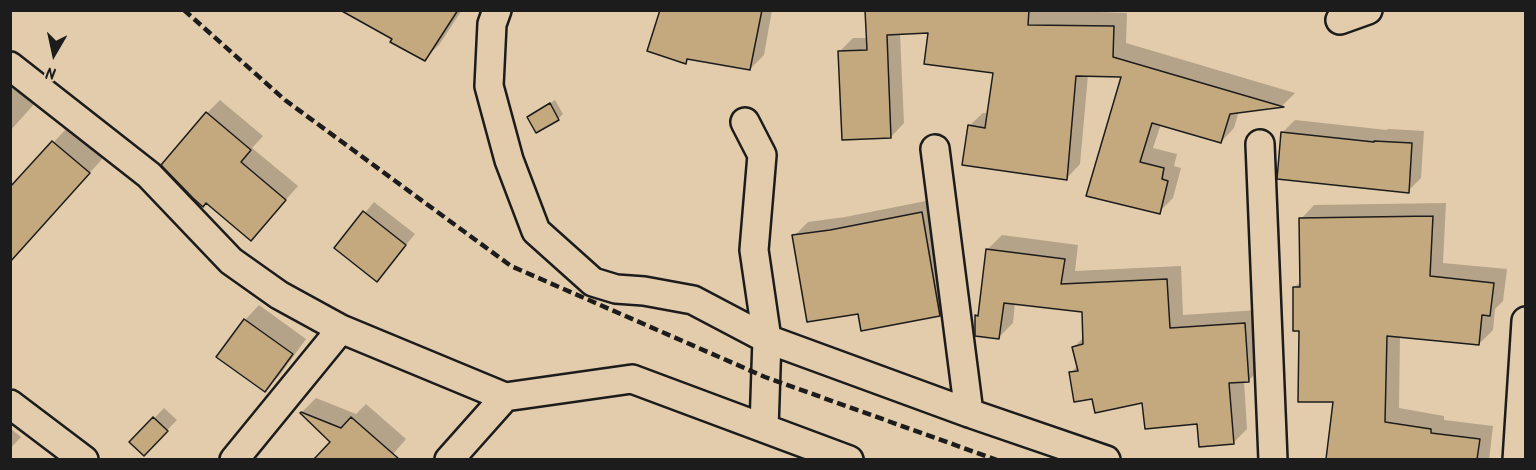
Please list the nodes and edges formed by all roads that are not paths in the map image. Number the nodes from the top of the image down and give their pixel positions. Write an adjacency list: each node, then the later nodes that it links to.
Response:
1 (497, 10): 10 (street)
2 (1368, 10): 3 (street)
3 (1340, 20)
4 (10, 66): 9 (street)
5 (745, 122): 10 (street)
6 (1260, 144): 20 (street)
7 (935, 148): 13 (street)
8 (1526, 321): 21 (street)
9 (340, 329): 11 (street); 16 (street)
10 (767, 339): 13 (street); 14 (street)
11 (505, 397): 14 (street); 17 (street)
12 (10, 405): 15 (street)
13 (969, 413): 19 (street)
14 (764, 428): 18 (street)
15 (84, 459)
16 (234, 459)
17 (449, 459)
18 (849, 459)
19 (1106, 459)
20 (1273, 459)
21 (1517, 459)

